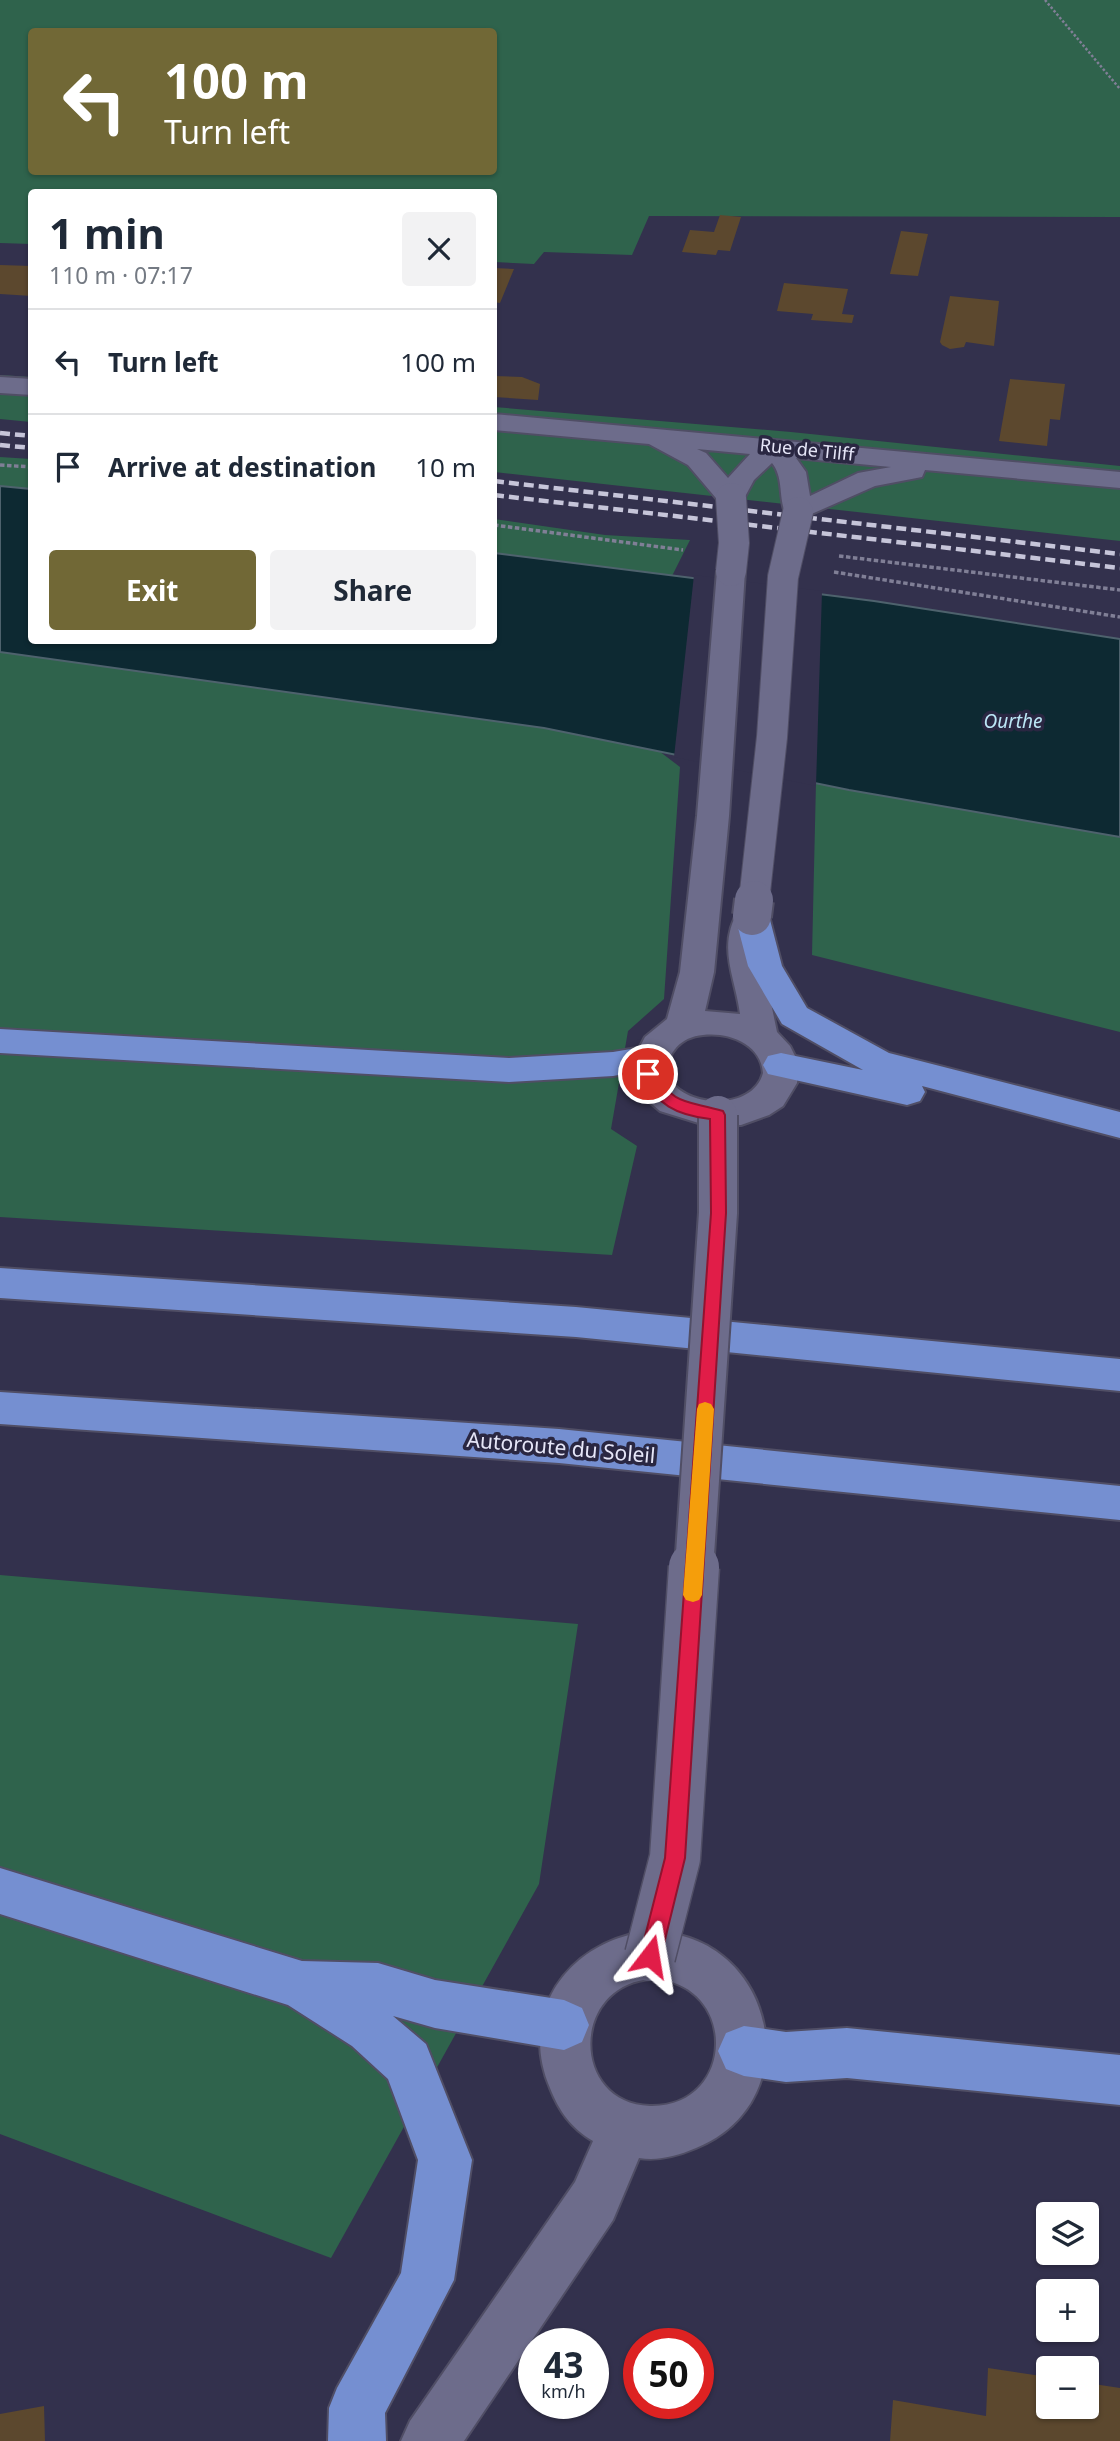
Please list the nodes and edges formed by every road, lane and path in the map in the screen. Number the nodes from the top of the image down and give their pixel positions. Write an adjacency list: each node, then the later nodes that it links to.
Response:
1 (1045, 0): 2 (path)
2 (1120, 89)
3 (0, 384): 4 (main road)
4 (28, 387)
5 (497, 422): 6 (main road, Rue de Tilff)
6 (649, 435): 7 (main road, Rue de Tilff); 12 (main road)
7 (773, 447): 9 (main road, Rue de Tilff); 12 (main road); 13 (main road)
8 (0, 465): 10 (path)
9 (947, 465): 11 (main road, Rue de Tilff); 13 (main road)
10 (28, 467)
11 (1120, 480)
12 (731, 498): 21 (main road, bridge)
13 (798, 512): 15 (main road, bridge)
14 (497, 525): 16 (path)
15 (791, 550): 18 (path); 20 (main road, bridge)
16 (692, 551)
17 (827, 570): 19 (path)
18 (1120, 590)
19 (1120, 617)
20 (752, 916): 22 (main road); 27 (highway)
21 (683, 1026): 22 (main road); 24 (main road)
22 (760, 1036): 25 (main road)
23 (0, 1041): 24 (highway)
24 (649, 1058): 26 (main road)
25 (781, 1065): 26 (main road); 27 (highway)
26 (718, 1115): 33 (main road, bridge)
27 (1120, 1126)
28 (0, 1283): 29 (highway)
29 (1120, 1375)
30 (0, 1408): 31 (highway, Autoroute du Soleil)
31 (1120, 1503)
32 (0, 1891): 34 (highway)
33 (650, 1956): 35 (main road); 36 (main road)
34 (302, 1985): 35 (highway); 39 (highway)
35 (564, 2025): 38 (main road)
36 (744, 2051): 37 (highway); 38 (main road)
37 (1120, 2080)
38 (625, 2127): 40 (main road)
39 (358, 2441)
40 (430, 2441)

